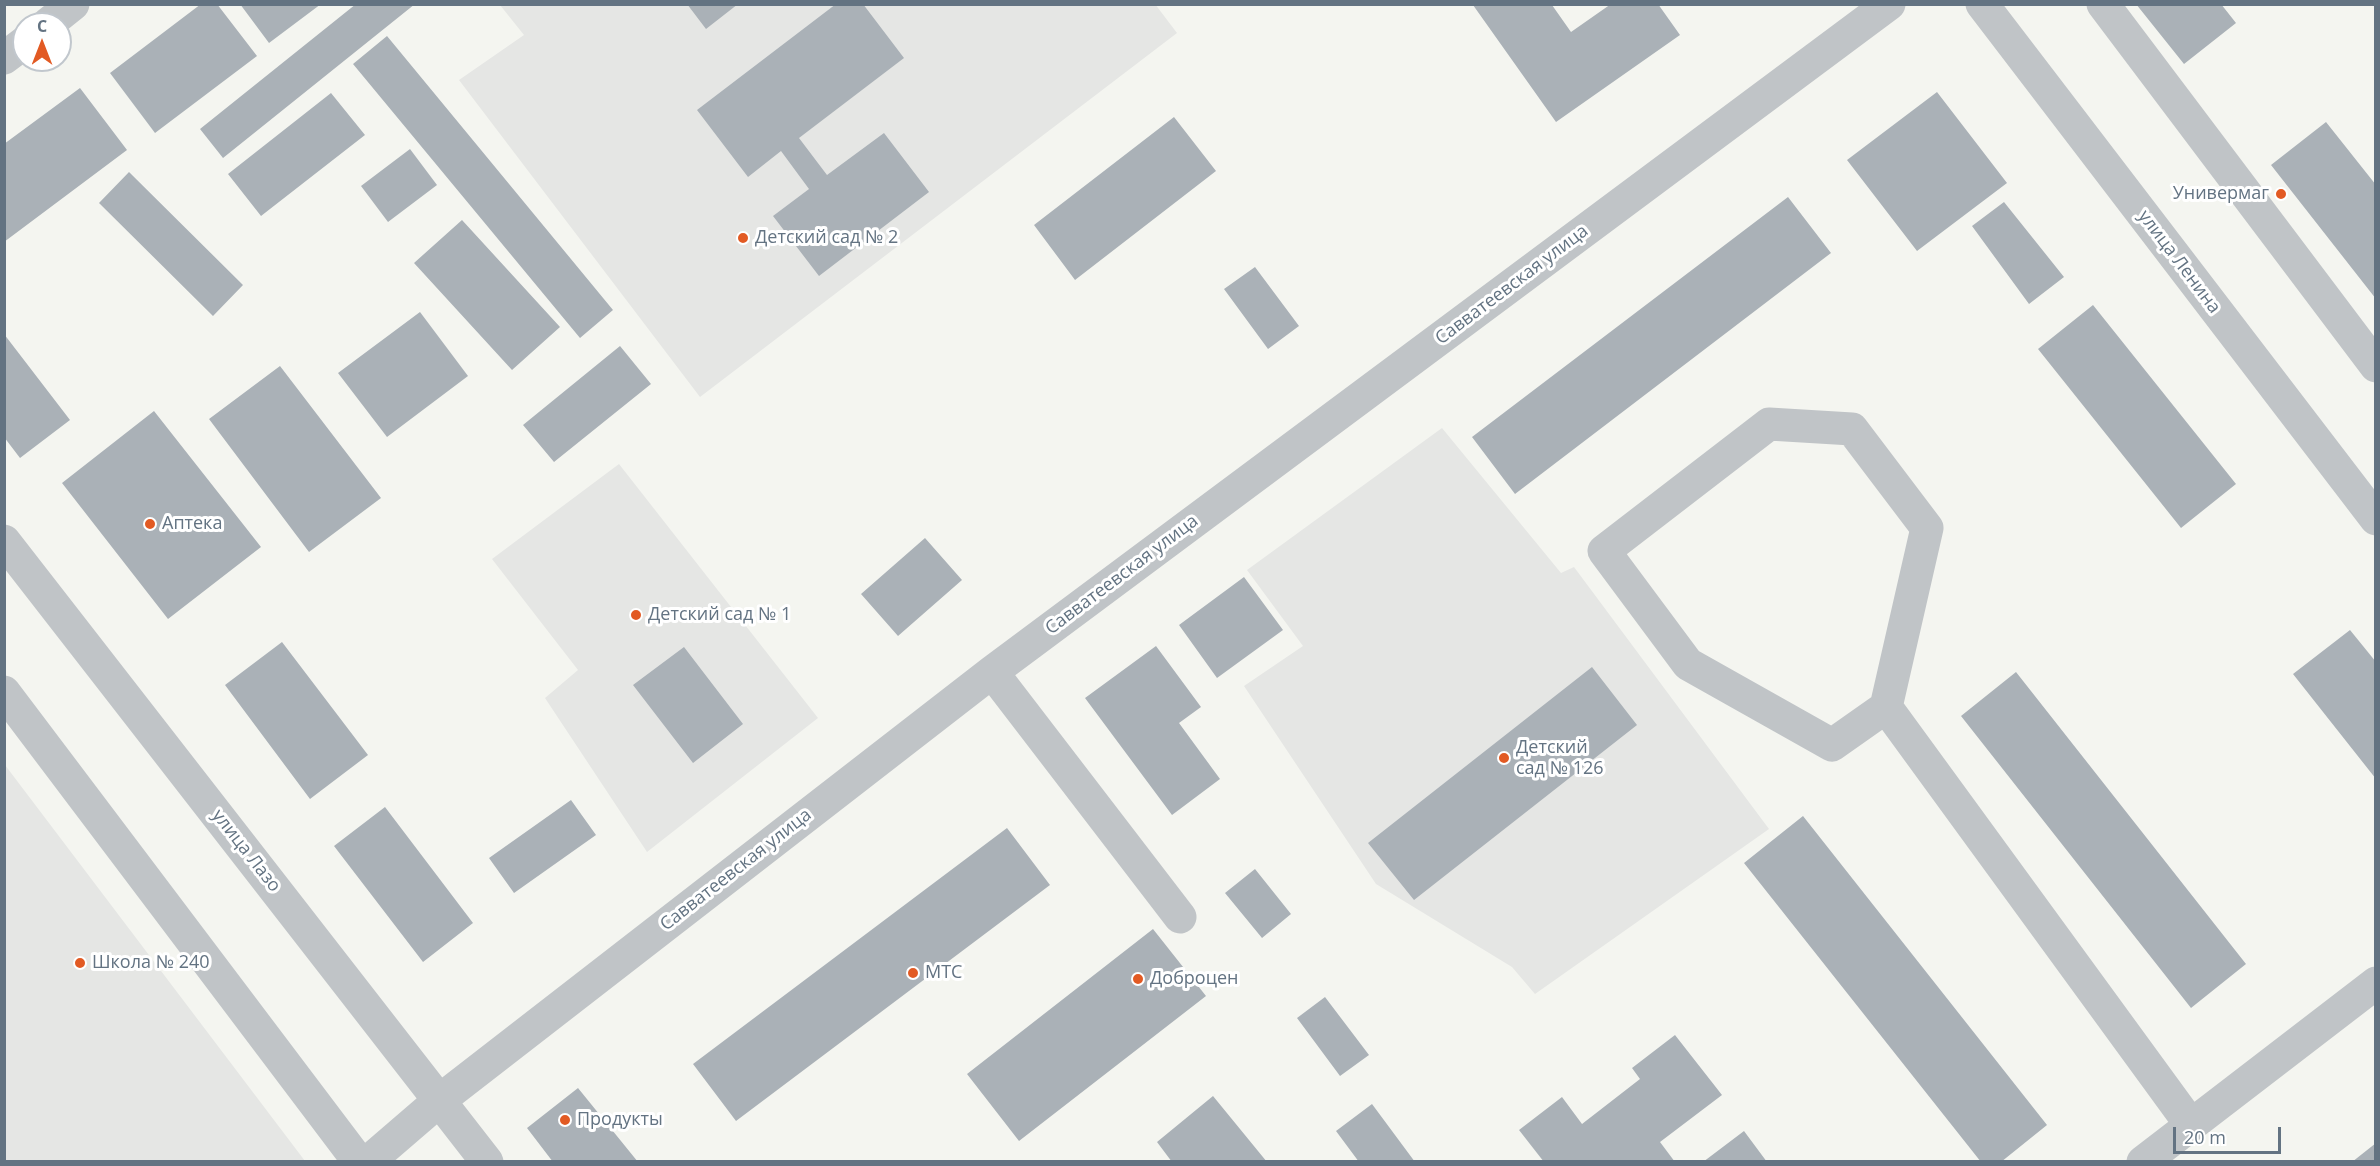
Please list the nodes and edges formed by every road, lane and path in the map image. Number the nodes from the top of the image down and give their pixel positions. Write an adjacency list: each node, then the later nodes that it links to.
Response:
1 (1889, 4): 7 (street, Савватеевская улица)
2 (1982, 4): 5 (street, улица Ленина)
3 (2103, 4): 4 (street)
4 (2376, 366)
5 (2376, 519)
6 (4, 541): 12 (street, улица Лазо)
7 (992, 672): 10 (street); 12 (street, Савватеевская улица)
8 (4, 692): 14 (street)
9 (1886, 707): 9 (street); 13 (street)
10 (1180, 917)
11 (2376, 983): 13 (street)
12 (440, 1100): 15 (street, Савватеевская улица); 16 (street, улица Лазо)
13 (2191, 1125): 17 (street)
14 (359, 1161)
15 (368, 1161)
16 (487, 1161)
17 (2143, 1161)

